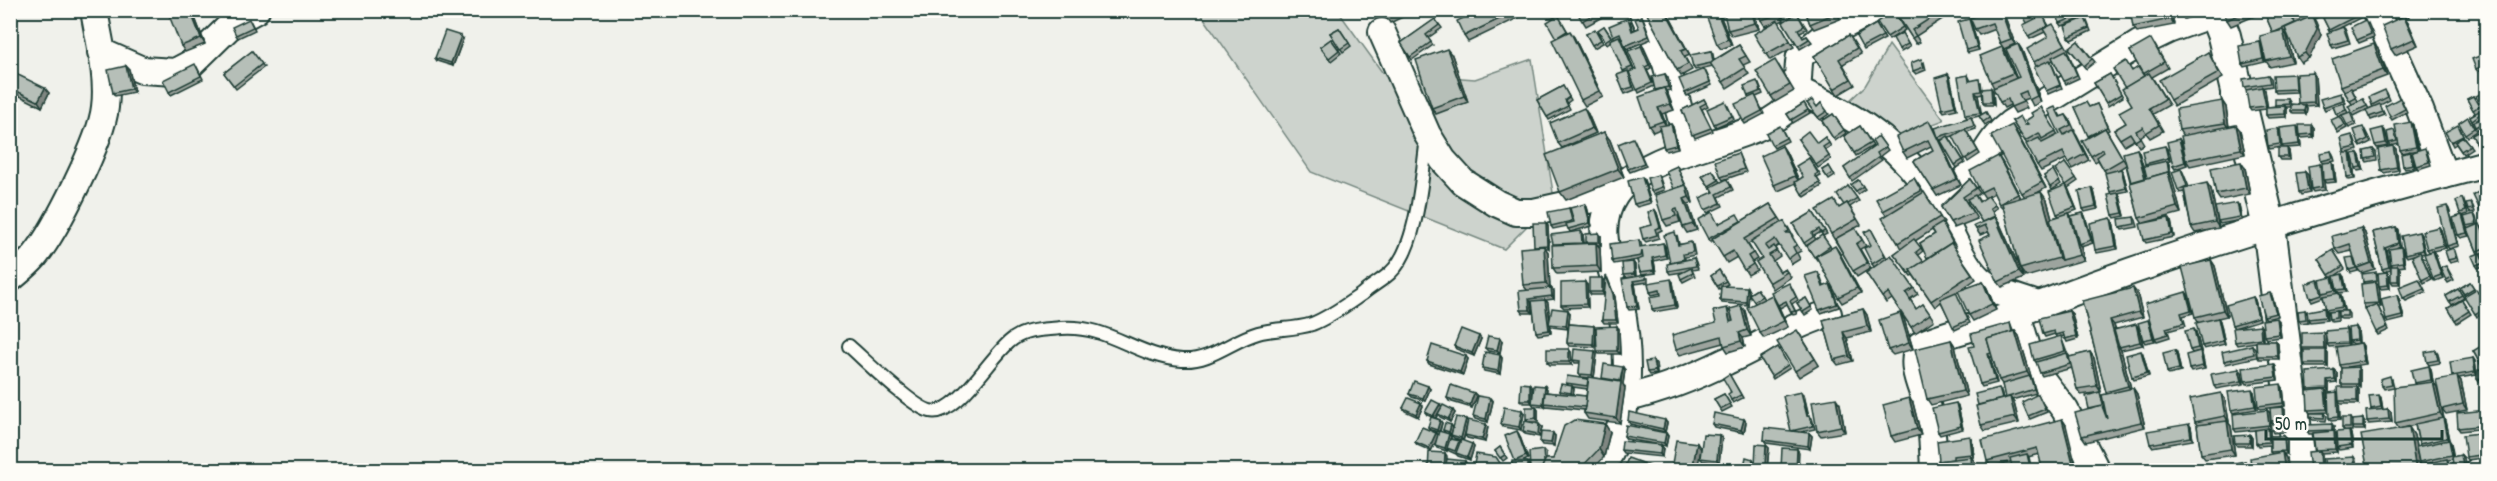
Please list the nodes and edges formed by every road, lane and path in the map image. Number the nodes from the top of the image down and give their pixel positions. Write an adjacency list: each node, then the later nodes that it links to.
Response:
1 (94, 10): 8 (street)
2 (256, 10): 8 (street)
3 (1642, 10): 11 (street)
4 (1873, 10): 9 (street)
5 (2375, 10): 13 (street)
6 (2215, 12): 15 (street); 16 (street)
7 (1382, 32): 10 (street)
8 (101, 52): 17 (street)
9 (1797, 90): 11 (street); 15 (street)
10 (1427, 134): 14 (street); 20 (lane)
11 (1690, 150): 14 (street)
12 (2487, 164): 13 (street)
13 (2444, 175): 16 (street)
14 (1615, 194): 21 (street)
15 (1937, 206): 18 (street)
16 (2269, 226): 18 (street); 26 (street)
17 (10, 279)
18 (2027, 309): 24 (street); 25 (street)
19 (1828, 314): 21 (street)
20 (849, 346)
21 (1627, 398): 23 (street)
22 (2487, 462): 27 (street)
23 (1599, 471)
24 (1934, 471)
25 (2096, 471)
26 (2300, 471)
27 (2479, 471)

